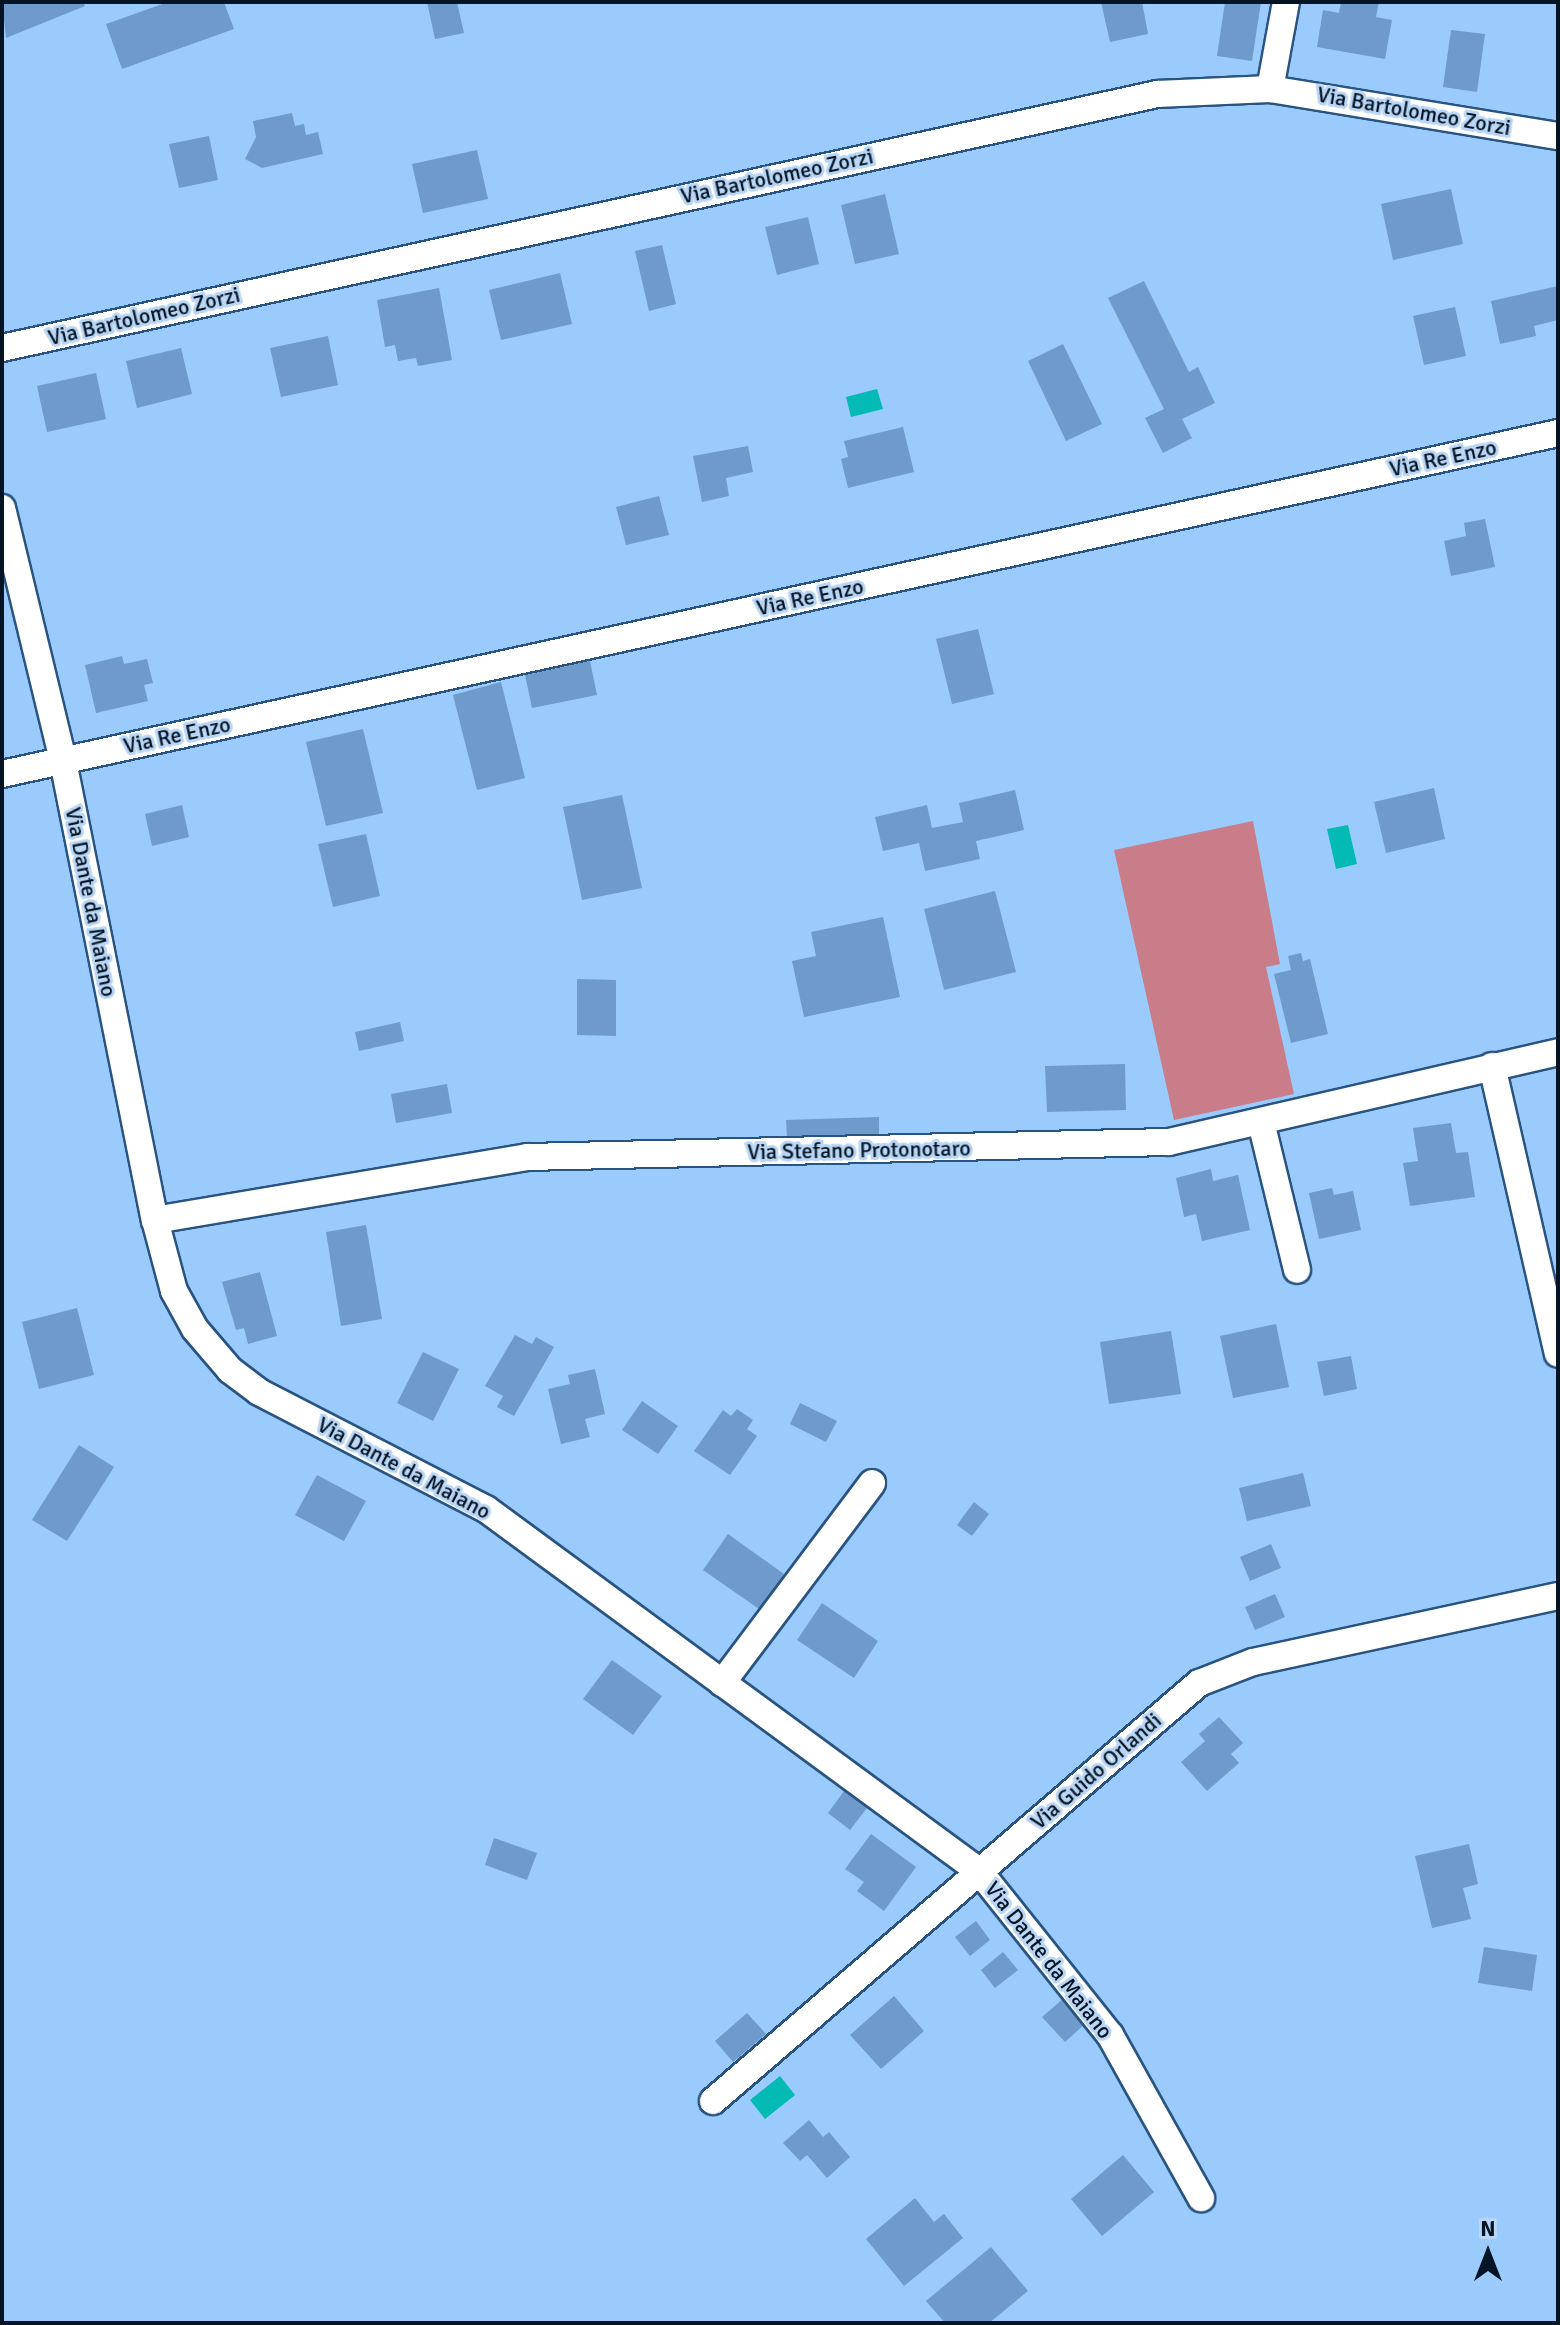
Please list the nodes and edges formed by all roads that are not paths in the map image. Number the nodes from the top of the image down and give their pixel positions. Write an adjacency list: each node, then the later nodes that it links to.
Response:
1 (1286, 2): 2 (street)
2 (1270, 89): 3 (street, Via Bartolomeo Zorzi); 4 (street, Via Bartolomeo Zorzi)
3 (1558, 136)
4 (2, 348)
5 (1558, 433): 7 (street, Via Re Enzo)
6 (2, 508): 7 (street, Via Dante da Maiano)
7 (63, 761): 8 (street, Via Re Enzo); 12 (street, Via Dante da Maiano)
8 (2, 774)
9 (1558, 1052): 10 (street, Via Stefano Protonotaro)
10 (1492, 1066): 11 (street, Via Stefano Protonotaro); 14 (street)
11 (1261, 1122): 12 (street, Via Stefano Protonotaro); 13 (street)
12 (155, 1220): 17 (street, Via Dante da Maiano)
13 (1297, 1270)
14 (1558, 1354)
15 (872, 1483): 17 (street)
16 (1558, 1596): 18 (street, Via Guido Orlandi)
17 (722, 1683): 18 (street, Via Dante da Maiano)
18 (979, 1871): 19 (street, Via Guido Orlandi); 20 (street, Via Dante da Maiano)
19 (713, 2101)
20 (1201, 2198)

